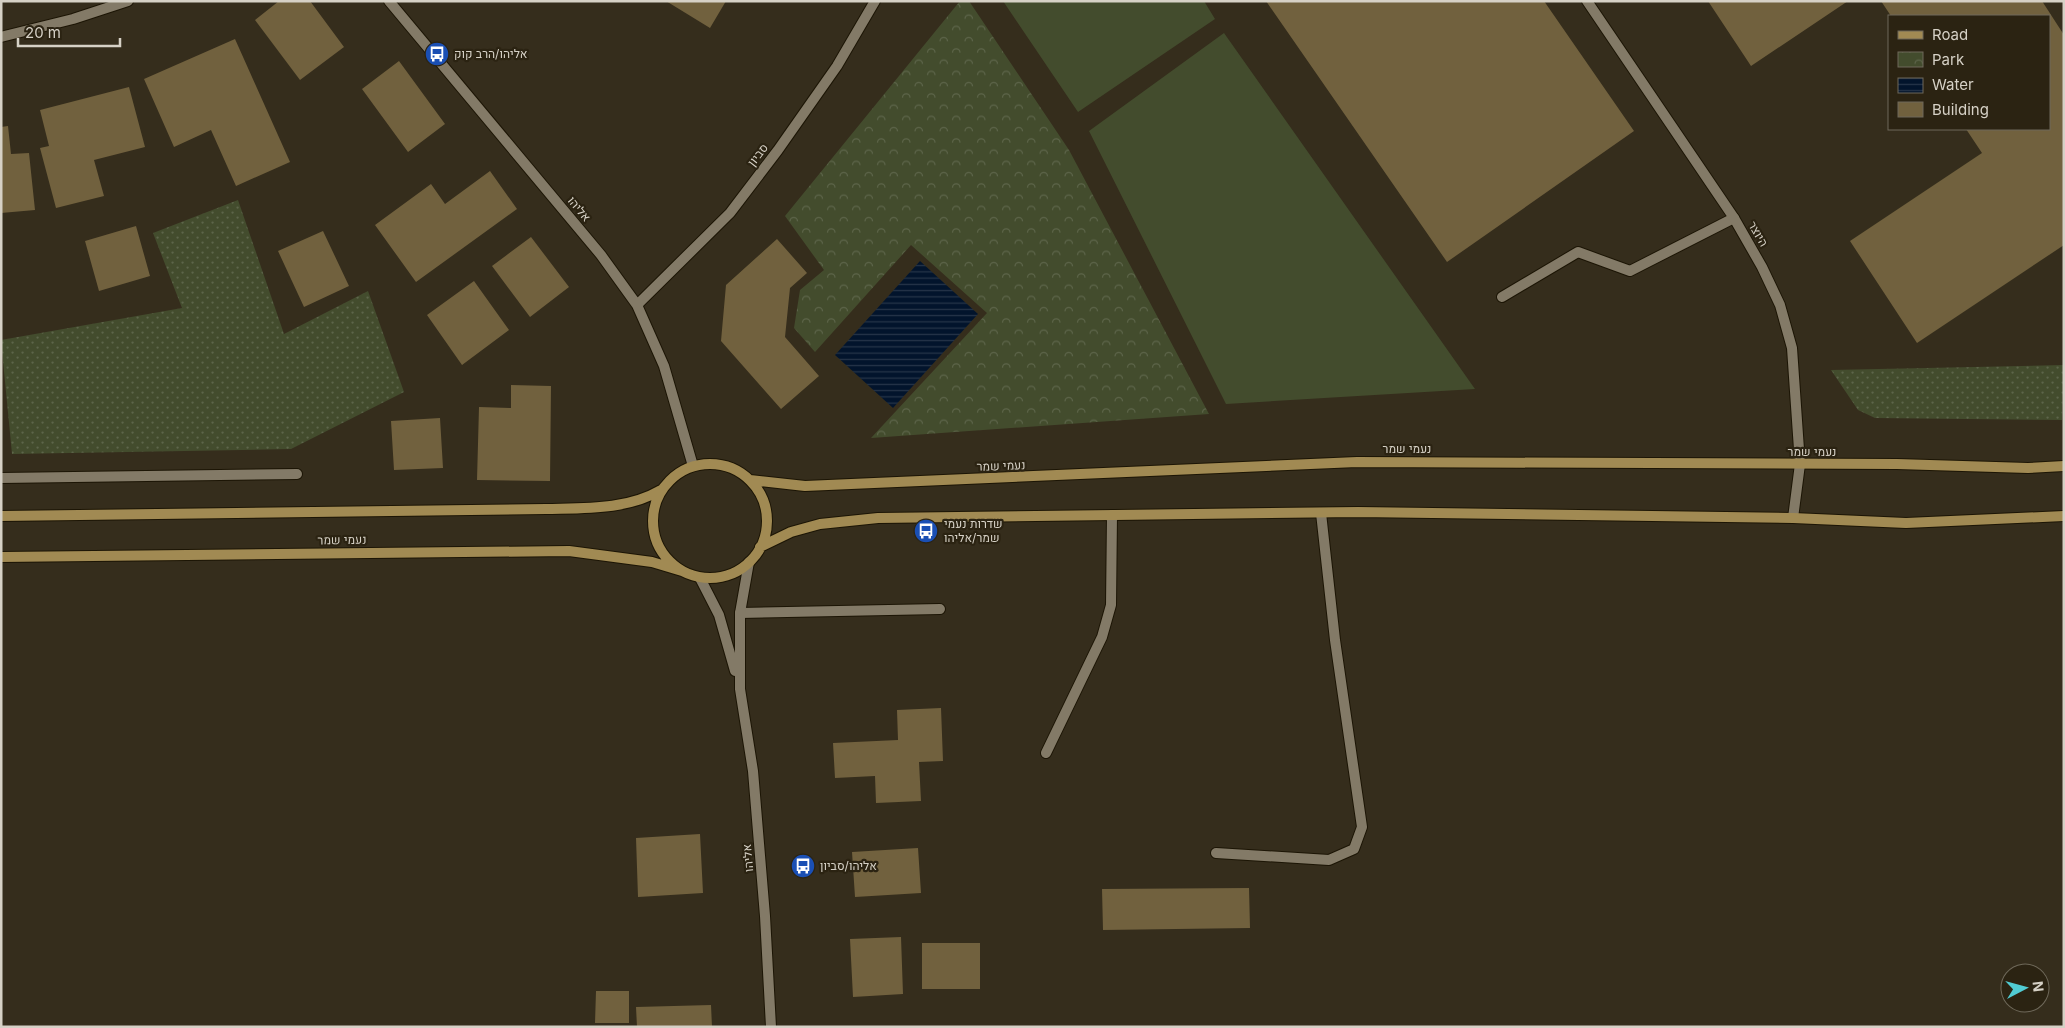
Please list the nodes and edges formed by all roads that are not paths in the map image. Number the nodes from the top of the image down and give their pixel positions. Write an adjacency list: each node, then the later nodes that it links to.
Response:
1 (128, 1): 5 (street)
2 (389, 1): 8 (street, אליהו)
3 (875, 1): 8 (street, סביון)
4 (1587, 1): 6 (street, היוצר)
5 (1, 37)
6 (1734, 218): 7 (street); 9 (street, היוצר)
7 (1502, 297)
8 (637, 305): 10 (street, אליהו)
9 (1800, 464): 11 (street, נעמי שמר); 14 (street, נעמי שמר); 20 (street, היוצר)
10 (693, 466): 14 (street); 15 (street)
11 (2064, 466)
12 (297, 474): 13 (street)
13 (1, 478)
14 (750, 480): 21 (street)
15 (661, 490): 18 (street); 24 (street)
16 (1320, 513): 17 (street); 20 (street); 30 (street)
17 (1112, 515): 21 (street); 29 (street)
18 (1, 516)
19 (2064, 516): 20 (street)
20 (1793, 518)
21 (760, 547): 23 (street)
22 (1, 557): 24 (street, נעמי שמר)
23 (749, 562): 25 (street); 27 (street, אליהו)
24 (682, 571): 25 (street)
25 (700, 578): 28 (street, אליהו)
26 (940, 610): 27 (street)
27 (740, 613): 28 (street, אליהו)
28 (740, 689): 31 (street, אליהו)
29 (1046, 753)
30 (1216, 853)
31 (771, 1027)

